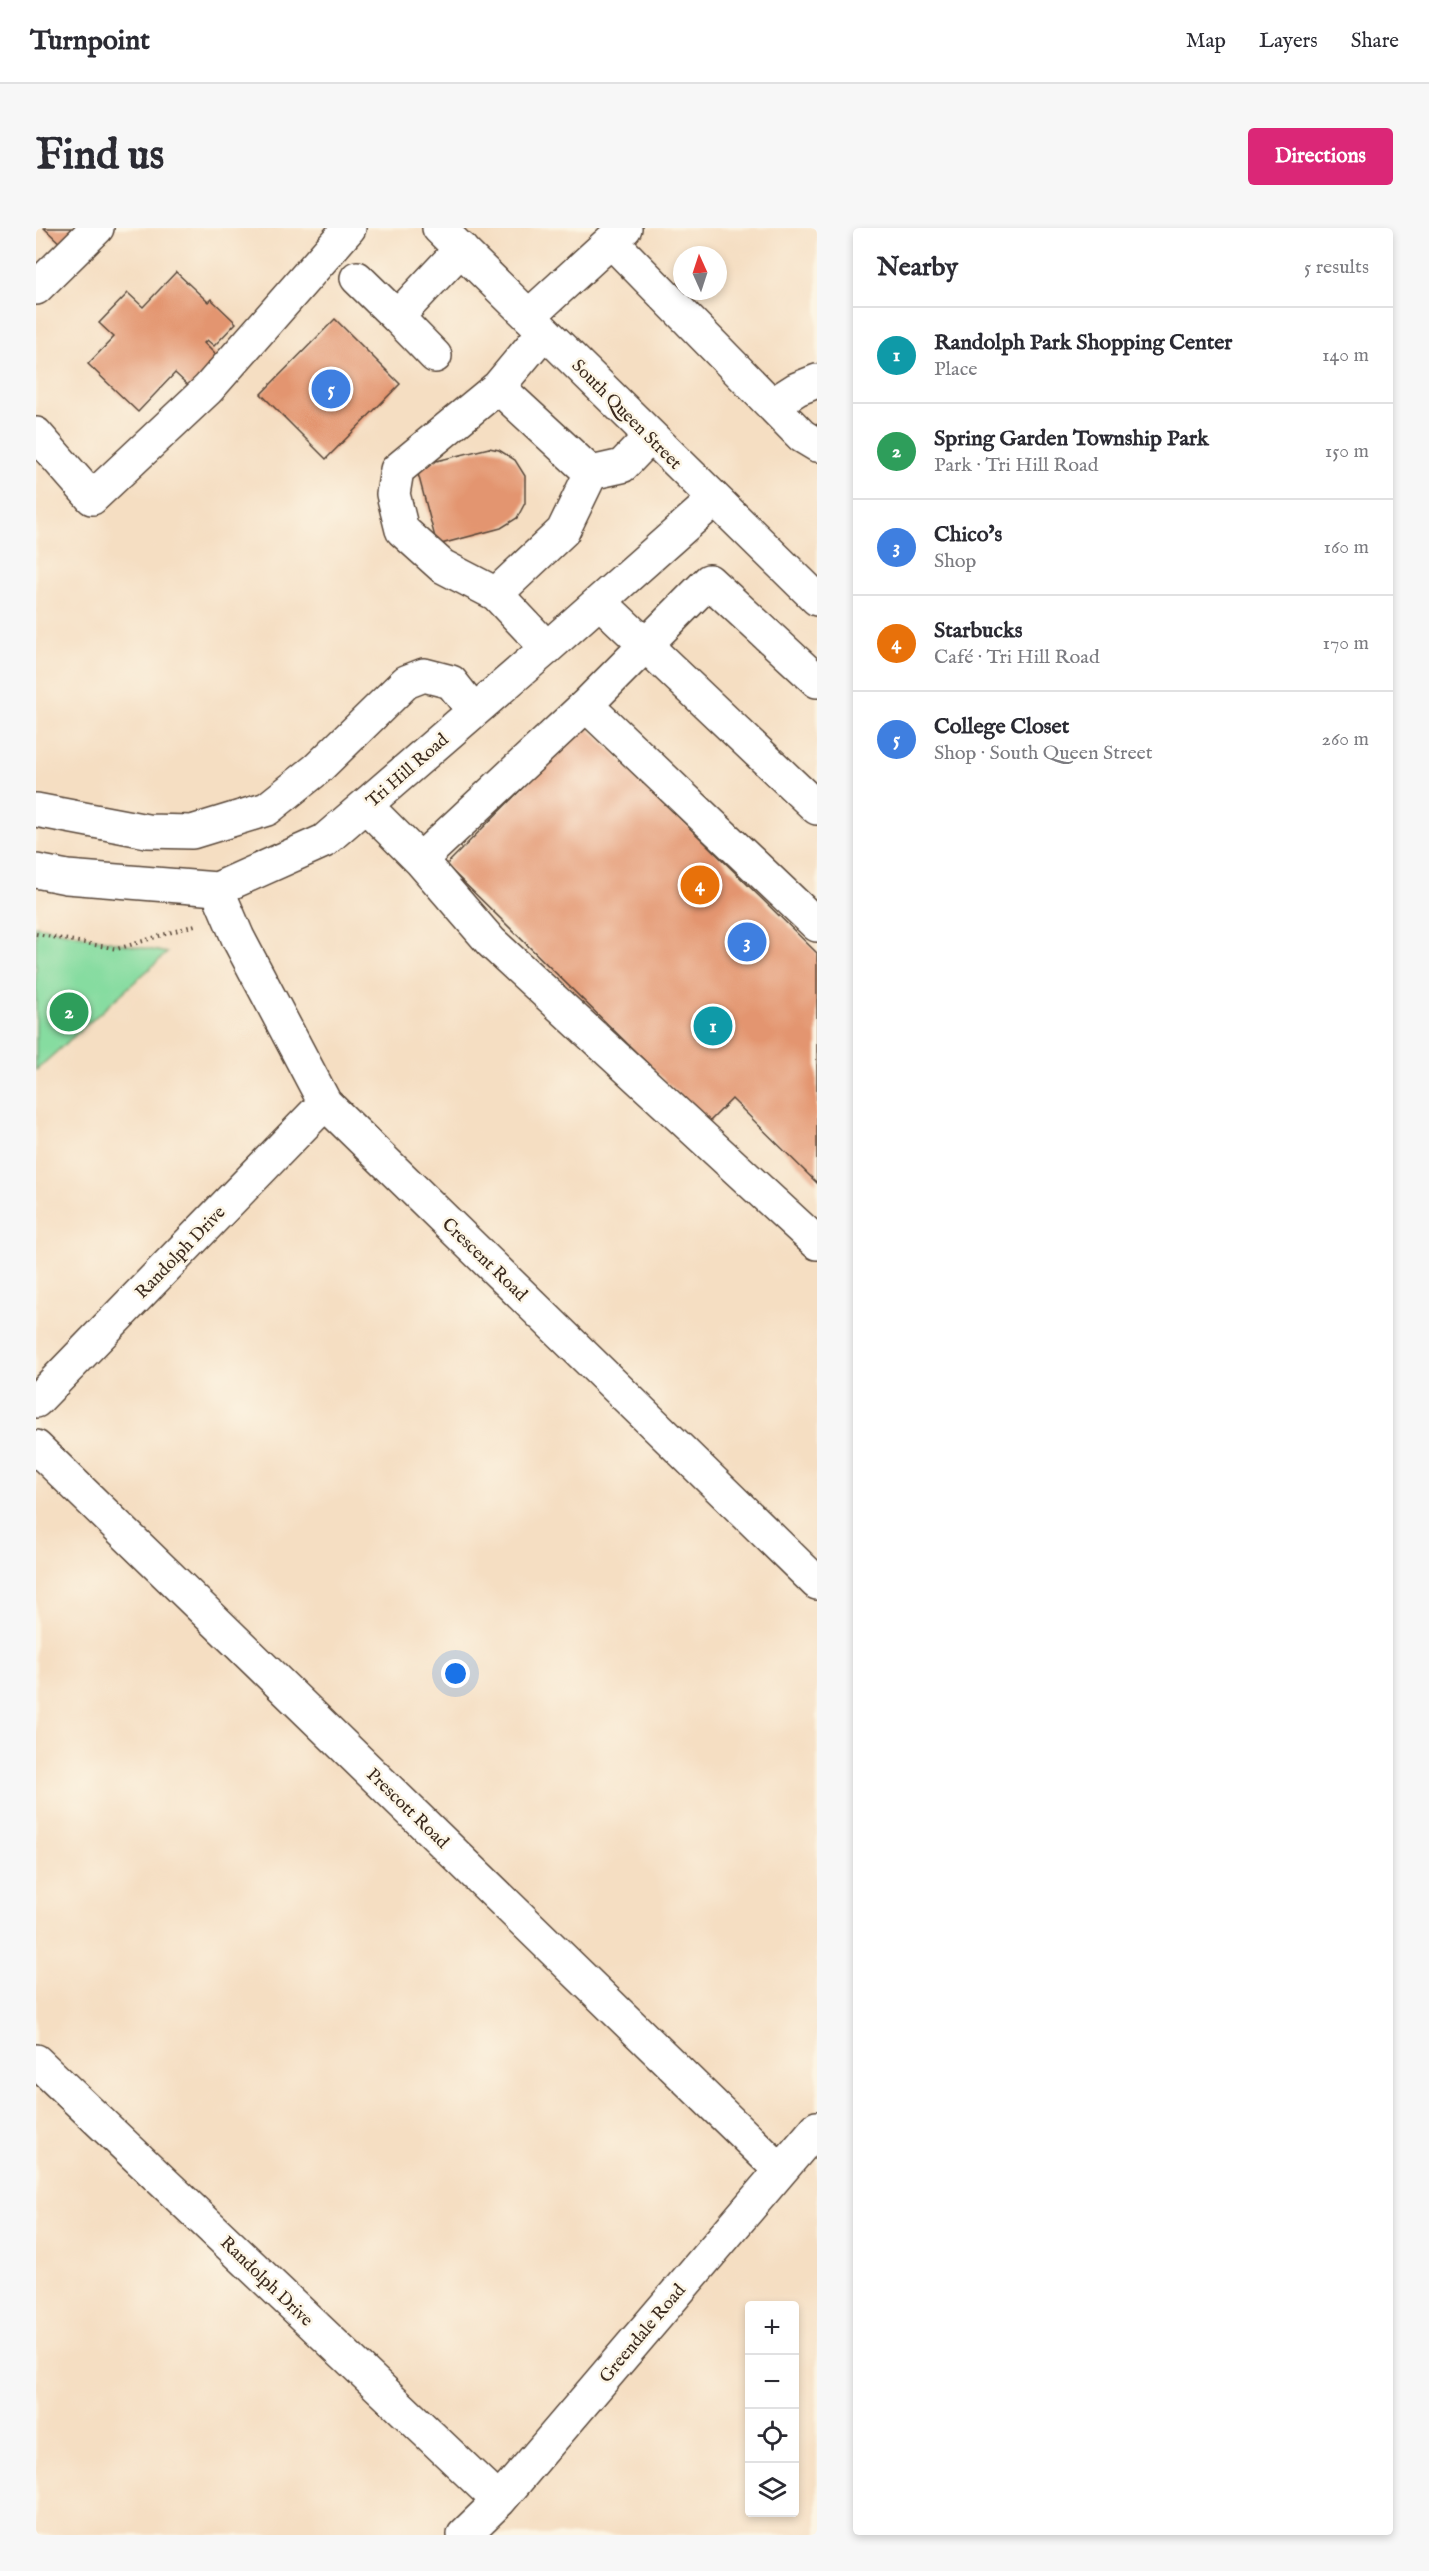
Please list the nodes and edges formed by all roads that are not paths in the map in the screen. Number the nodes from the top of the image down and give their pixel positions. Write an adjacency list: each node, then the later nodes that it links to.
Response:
1 (97, 228): 5 (street)
2 (349, 228): 13 (street)
3 (618, 235): 8 (street); 12 (street)
4 (450, 239): 7 (street); 8 (street, South Queen Street)
5 (42, 270)
6 (357, 279): 7 (street)
7 (397, 317): 9 (street)
8 (536, 324): 11 (street); 14 (street, South Queen Street)
9 (435, 356)
10 (817, 381): 12 (street)
11 (498, 387): 16 (street); 18 (street)
12 (772, 405): 15 (street)
13 (36, 434)
14 (650, 437): 16 (street); 17 (street, South Queen Street)
15 (817, 445)
16 (591, 473): 18 (street)
17 (714, 500): 19 (street, South Queen Street); 20 (street, Tri Hill Road)
18 (496, 594): 22 (street)
19 (817, 599)
20 (600, 602): 21 (street); 22 (street, Tri Hill Road)
21 (646, 645): 23 (street); 24 (street); 27 (street)
22 (547, 648): 25 (street, Tri Hill Road)
23 (817, 681)
24 (586, 705): 29 (street); 32 (street)
25 (474, 711): 26 (street, Tri Hill Road); 28 (street)
26 (366, 806): 29 (street); 31 (street, Tri Hill Road)
27 (817, 807)
28 (36, 810)
29 (420, 860): 34 (street)
30 (36, 871): 31 (street, Tri Hill Road)
31 (222, 902): 33 (street, Crescent Road)
32 (817, 925)
33 (325, 1103): 35 (street, Randolph Drive); 37 (street, Crescent Road)
34 (817, 1243)
35 (36, 1401)
36 (36, 1447): 40 (street, Prescott Road)
37 (817, 1583)
38 (36, 2061): 41 (street, Randolph Drive)
39 (817, 2128): 40 (street, Greendale Road)
40 (780, 2170): 41 (street, Greendale Road)
41 (499, 2501): 42 (street, Greendale Road)
42 (464, 2535)

